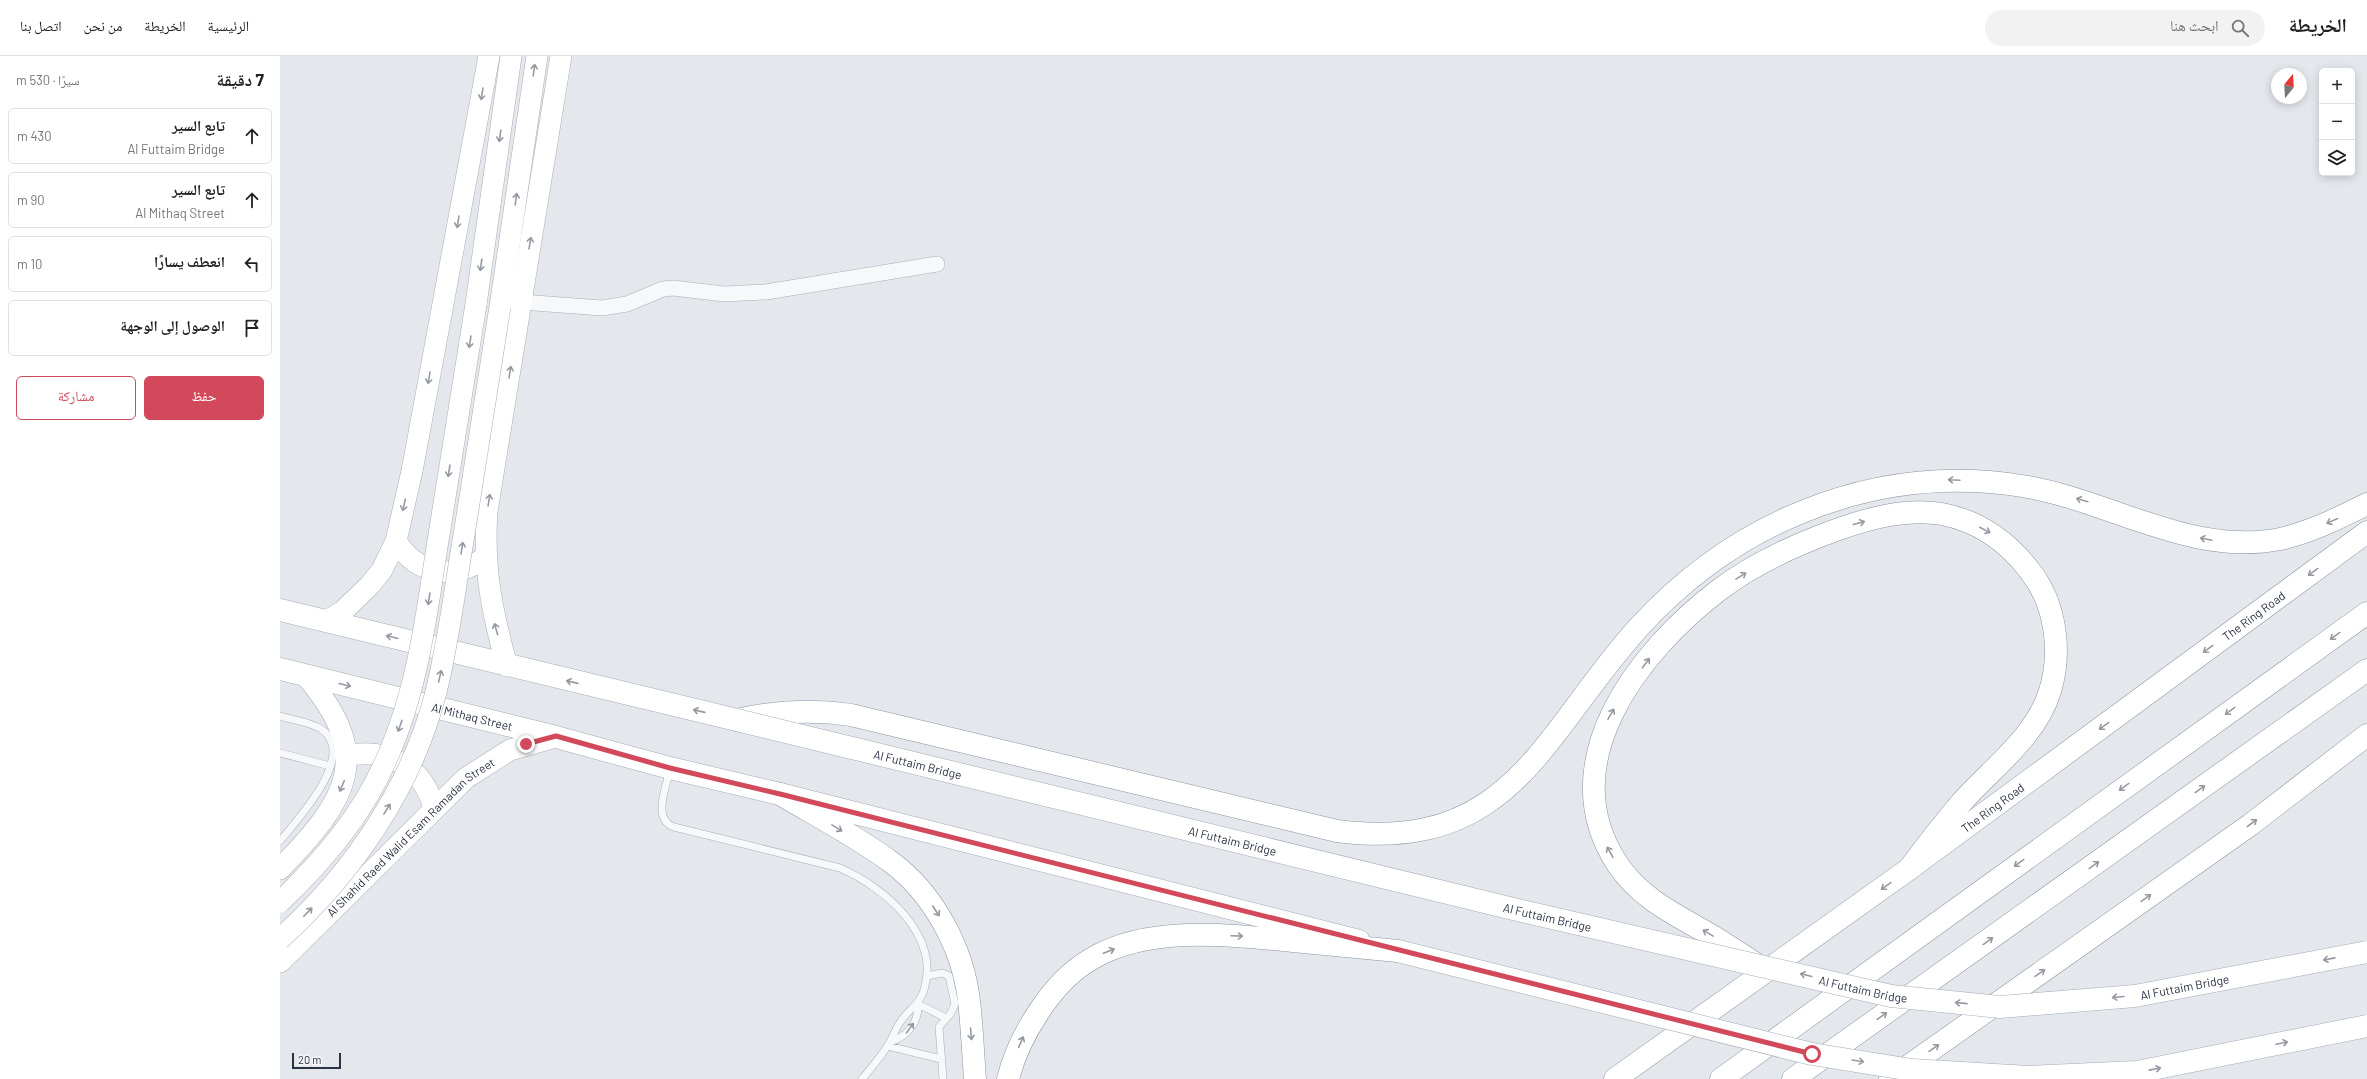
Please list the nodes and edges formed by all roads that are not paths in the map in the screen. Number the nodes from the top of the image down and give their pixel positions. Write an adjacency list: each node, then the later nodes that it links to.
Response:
1 (489, 56): 9 (main road, one-way to 9)
2 (512, 56): 30 (main road, one-way to 30, bridge)
3 (536, 56): 31 (main road, one-way to 3, bridge)
4 (561, 56): 6 (main road, one-way to 4)
5 (937, 264): 6 (street)
6 (521, 302): 10 (main road, one-way to 6)
7 (2367, 504): 19 (main road, one-way to 19)
8 (2367, 532): 29 (main road, The Ring Road, one-way to 29)
9 (396, 541): 10 (main road); 13 (main road)
10 (485, 557): 14 (main road, one-way to 10)
11 (280, 610): 13 (main road)
12 (2367, 613): 48 (main road, one-way to 48)
13 (327, 621): 14 (main road, one-way to 13)
14 (507, 666): 19 (main road, one-way to 14)
15 (280, 669): 17 (main road, Al Mithaq Street)
16 (2367, 670): 49 (main road, one-way to 16)
17 (305, 675): 21 (main road, Al Mithaq Street, one-way to 21); 23 (main road)
18 (280, 716): 23 (lane)
19 (737, 720): 35 (main road, Al Futtaim Bridge, bridge)
20 (2367, 735): 50 (main road, one-way to 20)
21 (556, 736): 24 (main road, Al Mithaq Street); 26 (main road, Al Shahid Raed Walid Esam Ramadan Street)
22 (280, 753): 23 (lane)
23 (338, 761): 26 (main road); 27 (lane); 28 (main road, one-way to 28)
24 (670, 768): 25 (main road, Al Mithaq Street); 36 (lane)
25 (780, 794): 32 (main road); 45 (main road, one-way to 45)
26 (434, 809): 34 (main road, Al Shahid Raed Walid Esam Ramadan Street)
27 (282, 837)
28 (280, 869)
29 (1909, 869): 35 (main road, one-way to 29); 47 (main road, The Ring Road, one-way to 47)
30 (280, 902)
31 (280, 939)
32 (1398, 951): 42 (main road, one-way to 42, bridge); 46 (main road, one-way to 32)
33 (2367, 952): 35 (main road, Al Futtaim Bridge, one-way to 35, bridge)
34 (280, 962)
35 (1753, 962)
36 (927, 976): 37 (lane); 38 (lane)
37 (918, 1004): 38 (lane); 40 (lane); 40 (lane, one-way to 37)
38 (946, 1018): 41 (lane)
39 (2367, 1026): 42 (main road, one-way to 39, bridge)
40 (889, 1044): 41 (lane); 43 (lane)
41 (940, 1059): 44 (lane)
42 (1912, 1070): 51 (main road)
43 (862, 1079)
44 (943, 1079)
45 (975, 1079)
46 (1008, 1079)
47 (1615, 1079)
48 (1721, 1079)
49 (1793, 1079)
50 (1890, 1079)
51 (1934, 1079)

